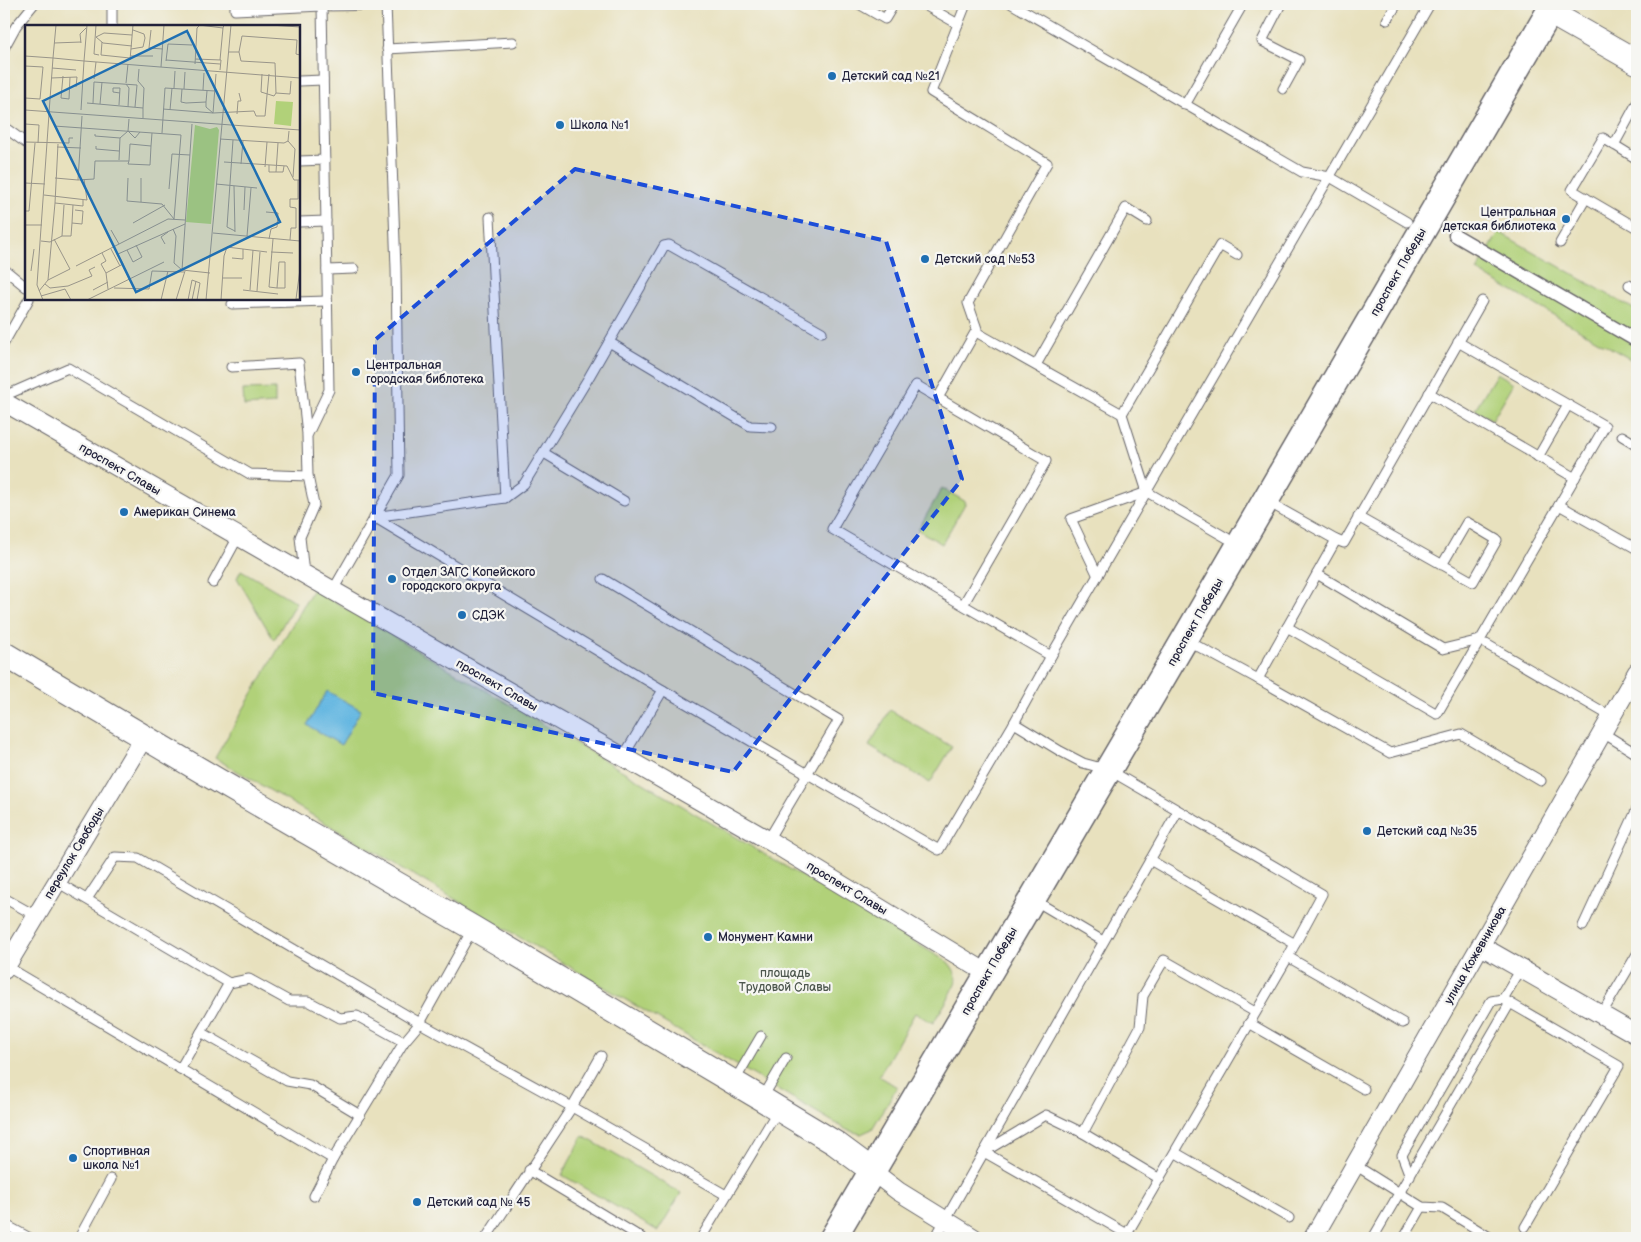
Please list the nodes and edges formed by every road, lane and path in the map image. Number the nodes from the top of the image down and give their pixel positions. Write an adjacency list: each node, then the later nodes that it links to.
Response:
1 (34, 4): 20 (lane)
2 (112, 4): 18 (lane)
3 (235, 4): 14 (lane)
4 (386, 4): 14 (lane); 21 (lane)
5 (859, 4): 6 (lane)
6 (894, 4)
7 (923, 4): 17 (lane)
8 (966, 4): 17 (lane)
9 (1012, 4): 27 (lane)
10 (1243, 4): 27 (lane)
11 (1281, 4): 25 (lane)
12 (1397, 4): 16 (lane)
13 (1430, 4): 34 (lane)
14 (322, 6): 23 (lane)
15 (1543, 6): 22 (main road); 40 (main road, проспект Победы); 77 (main road, проспект Победы)
16 (1387, 20)
17 (958, 24): 54 (lane)
18 (112, 25)
19 (513, 42): 21 (lane)
20 (4, 48)
21 (387, 49): 80 (lane)
22 (1637, 62)
23 (324, 80): 24 (lane); 32 (lane)
24 (300, 81)
25 (1283, 89)
26 (1637, 103): 30 (lane)
27 (1185, 105): 34 (lane)
28 (4, 127): 29 (lane)
29 (25, 142)
30 (1614, 145): 31 (lane); 35 (lane)
31 (1637, 159)
32 (325, 160): 33 (lane); 37 (lane)
33 (300, 161)
34 (1330, 177): 40 (lane); 75 (lane)
35 (1586, 198): 41 (lane); 43 (lane)
36 (490, 217): 76 (lane)
37 (326, 221): 39 (lane); 47 (lane)
38 (1147, 221): 59 (lane)
39 (300, 222)
40 (1407, 222): 83 (main road, проспект Победы)
41 (1637, 228)
42 (1455, 235): 55 (street)
43 (1560, 243)
44 (1237, 255): 66 (lane)
45 (4, 268): 48 (lane)
46 (354, 269): 47 (lane)
47 (326, 270): 50 (lane)
48 (25, 286)
49 (28, 300): 58 (lane)
50 (327, 301): 52 (lane); 68 (lane)
51 (1482, 301): 57 (lane)
52 (232, 304)
53 (822, 332): 56 (lane)
54 (976, 332): 59 (lane); 63 (lane)
55 (1637, 341)
56 (609, 342): 67 (lane); 71 (lane)
57 (1458, 342): 61 (lane); 65 (lane)
58 (4, 343)
59 (1036, 365): 66 (lane)
60 (231, 367): 68 (lane)
61 (1429, 393): 72 (lane); 81 (lane)
62 (4, 396): 73 (lane)
63 (938, 398): 93 (lane); 93 (lane)
64 (4, 402): 82 (street, проспект Славы)
65 (1568, 405): 72 (lane); 74 (lane)
66 (1122, 414): 75 (lane)
67 (772, 427)
68 (307, 436): 73 (lane)
69 (1622, 436): 70 (lane)
70 (1637, 445)
71 (544, 453): 76 (lane); 78 (lane)
72 (1538, 457): 74 (lane)
73 (308, 476): 87 (lane)
74 (1575, 478): 79 (lane)
75 (1146, 492): 83 (lane); 89 (lane); 89 (lane)
76 (505, 498): 80 (lane)
77 (1266, 500): 84 (lane); 95 (main road, проспект Победы)
78 (624, 501)
79 (1559, 505): 85 (lane); 96 (lane)
80 (374, 517): 92 (lane); 101 (lane)
81 (1358, 517): 84 (lane); 86 (lane)
82 (238, 537): 87 (street, проспект Славы); 91 (lane)
83 (1227, 538): 108 (main road, проспект Победы)
84 (1336, 540): 88 (lane)
85 (1637, 549)
86 (1442, 565): 86 (lane)
87 (304, 574): 92 (street, проспект Славы)
88 (1317, 574): 94 (lane); 96 (lane)
89 (1098, 576): 98 (lane)
90 (604, 579): 109 (lane)
91 (213, 583)
92 (333, 590): 107 (street, проспект Славы)
93 (963, 605): 98 (lane)
94 (1287, 627): 96 (lane); 100 (lane)
95 (1185, 640): 100 (lane); 108 (main road, проспект Победы)
96 (1484, 642): 102 (lane)
97 (4, 654): 105 (main road)
98 (1051, 656): 103 (lane)
99 (1637, 672): 102 (street, улица Кожевникова)
100 (1258, 679): 110 (lane)
101 (663, 690): 107 (lane); 109 (lane)
102 (1612, 717): 104 (street, улица Кожевникова)
103 (1014, 723): 108 (lane); 109 (lane)
104 (1602, 733): 106 (lane); 124 (street, улица Кожевникова)
105 (144, 737): 115 (street, переулок Свободы); 121 (main road)
106 (1637, 754)
107 (623, 757): 113 (street, проспект Славы)
108 (1101, 768): 112 (lane); 117 (main road, проспект Победы); 129 (main road, проспект Победы)
109 (807, 773): 113 (lane)
110 (1541, 781)
111 (1637, 809): 120 (lane)
112 (1178, 811): 114 (lane); 123 (lane)
113 (768, 840): 129 (street, проспект Славы)
114 (1150, 860): 122 (lane); 123 (lane)
115 (57, 882): 118 (lane); 119 (street, переулок Свободы)
116 (4, 898): 119 (lane)
117 (1032, 898): 122 (lane); 129 (main road, проспект Победы)
118 (87, 900): 130 (lane); 134 (lane)
119 (36, 916): 127 (street, переулок Свободы)
120 (1583, 926)
121 (474, 928): 134 (lane); 144 (main road)
122 (1103, 941): 150 (lane)
123 (1295, 944): 126 (lane)
124 (1481, 946): 128 (street); 153 (street, улица Кожевникова)
125 (1637, 954): 133 (lane)
126 (1288, 957): 132 (lane); 136 (lane)
127 (5, 968): 143 (lane)
128 (1521, 969): 131 (lane); 133 (street)
129 (982, 970): 154 (main road, проспект Победы)
130 (230, 983): 137 (lane); 140 (lane)
131 (1507, 1001): 156 (lane); 156 (lane); 166 (lane)
132 (1255, 1012): 135 (lane); 149 (lane)
133 (1601, 1015): 138 (street)
134 (420, 1023): 140 (lane); 147 (lane)
135 (1249, 1023): 145 (lane); 151 (lane)
136 (1403, 1023)
137 (201, 1032): 143 (lane); 148 (lane)
138 (1637, 1035)
139 (761, 1036): 144 (lane)
140 (404, 1042): 148 (lane)
141 (601, 1056): 147 (lane)
142 (786, 1058): 146 (lane)
143 (180, 1069): 152 (lane)
144 (734, 1082): 146 (main road)
145 (1364, 1089)
146 (770, 1104): 154 (main road); 161 (lane)
147 (572, 1107): 155 (lane); 161 (lane)
148 (360, 1115): 152 (lane)
149 (1083, 1133): 150 (lane); 158 (lane)
150 (984, 1152): 164 (lane); 167 (lane)
151 (1176, 1153): 158 (lane); 163 (lane)
152 (333, 1159): 160 (lane)
153 (1355, 1165): 159 (lane); 177 (street, улица Кожевникова)
154 (867, 1167): 164 (street); 173 (main road, проспект Победы); 174 (main road, проспект Победы)
155 (529, 1170): 170 (lane); 171 (lane)
156 (1410, 1176): 159 (lane)
157 (111, 1179): 169 (lane)
158 (1160, 1179): 167 (lane)
159 (1400, 1193): 162 (lane); 178 (lane)
160 (314, 1196)
161 (726, 1196): 172 (lane)
162 (1422, 1207): 179 (lane); 180 (lane)
163 (1289, 1218)
164 (944, 1220): 175 (lane); 176 (street)
165 (4, 1224): 168 (lane)
166 (1525, 1228)
167 (1131, 1236)
168 (30, 1238)
169 (79, 1238)
170 (486, 1238)
171 (642, 1238)
172 (701, 1238)
173 (818, 1238)
174 (832, 1238)
175 (935, 1238)
176 (974, 1238)
177 (1313, 1238)
178 (1374, 1238)
179 (1404, 1238)
180 (1491, 1238)

